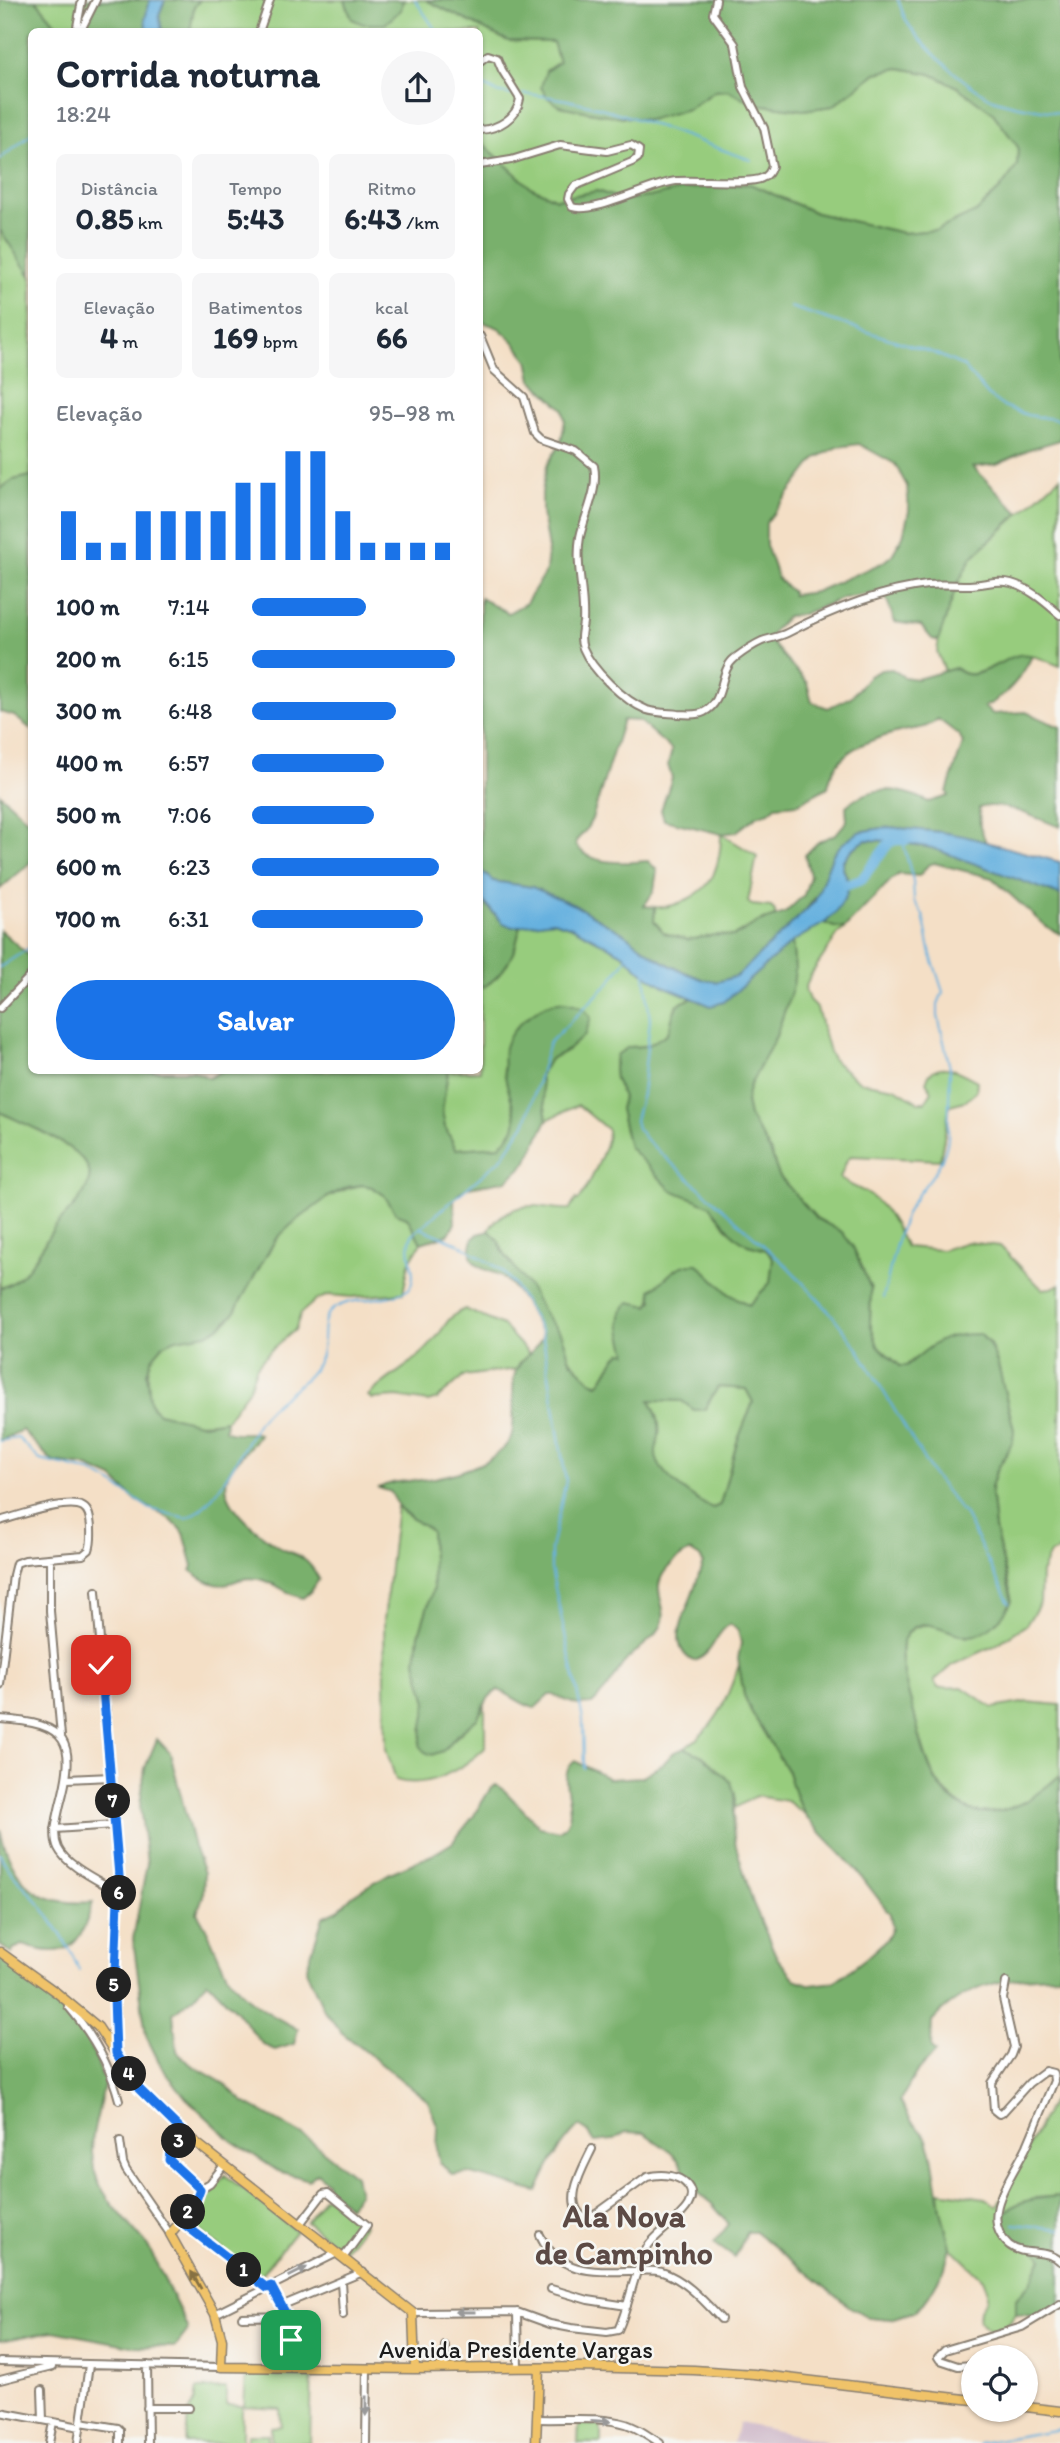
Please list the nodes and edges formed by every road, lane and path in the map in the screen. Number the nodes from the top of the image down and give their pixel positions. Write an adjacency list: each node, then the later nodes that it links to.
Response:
1 (82, 0): 5 (street)
2 (96, 0): 6 (street)
3 (270, 0): 7 (street)
4 (716, 0): 10 (street)
5 (78, 28)
6 (80, 28)
7 (260, 28)
8 (483, 59): 9 (street)
9 (483, 129)
10 (483, 165)
11 (483, 343): 12 (street)
12 (1060, 615)
13 (28, 978): 14 (street)
14 (0, 1008)
15 (0, 1521): 16 (street)
16 (50, 1559): 18 (street); 20 (street)
17 (96, 1591): 21 (street)
18 (0, 1685)
19 (0, 1719): 20 (street)
20 (61, 1736): 22 (street)
21 (111, 1777): 22 (street); 23 (street)
22 (67, 1780): 24 (street)
23 (115, 1825): 24 (street); 25 (street)
24 (55, 1829): 25 (street)
25 (119, 1893): 29 (street)
26 (0, 1952): 28 (main road)
27 (1006, 1982): 41 (street)
28 (57, 1993): 29 (main road); 30 (street)
29 (116, 2053): 31 (main road)
30 (119, 2100)
31 (185, 2134): 34 (main road); 35 (main road)
32 (120, 2141): 38 (street)
33 (592, 2149): 42 (street)
34 (224, 2165): 35 (street); 37 (main road)
35 (200, 2189): 36 (main road)
36 (180, 2221): 38 (main road); 45 (street)
37 (300, 2224): 40 (main road); 40 (street)
38 (170, 2234): 52 (main road, one-way to 38)
39 (540, 2235): 42 (street)
40 (340, 2255): 43 (main road); 45 (street, one-way to 40)
41 (1060, 2260)
42 (638, 2271): 49 (street); 56 (street)
43 (363, 2273): 44 (street); 51 (main road)
44 (341, 2281): 48 (street); 53 (street)
45 (269, 2287): 48 (street); 52 (street)
46 (551, 2289): 49 (street)
47 (1060, 2304): 58 (street)
48 (283, 2305): 54 (street)
49 (627, 2306): 50 (street)
50 (517, 2312): 51 (street, one-way to 51); 68 (street)
51 (413, 2313): 70 (main road)
52 (215, 2314): 65 (main road)
53 (343, 2315)
54 (287, 2316): 55 (street); 66 (street)
55 (242, 2317)
56 (722, 2319)
57 (961, 2345): 64 (street)
58 (962, 2345)
59 (445, 2346): 71 (street)
60 (0, 2362): 61 (street)
61 (57, 2365): 62 (street, Avenida Presidente Vargas); 72 (street)
62 (89, 2365): 63 (street, Avenida Presidente Vargas); 83 (street)
63 (147, 2365): 65 (street, Avenida Presidente Vargas); 75 (street)
64 (961, 2366)
65 (221, 2367): 66 (main road, Avenida Presidente Vargas)
66 (291, 2368): 67 (main road, Avenida Presidente Vargas)
67 (367, 2368): 70 (main road, Avenida Presidente Vargas); 88 (street, one-way to 88)
68 (519, 2368): 69 (main road, Avenida Presidente Vargas); 71 (main road, Avenida Presidente Vargas)
69 (539, 2368): 74 (main road, Avenida Presidente Vargas); 80 (main road)
70 (415, 2369): 71 (main road, Avenida Presidente Vargas)
71 (445, 2369)
72 (0, 2380)
73 (42, 2389): 81 (street)
74 (961, 2399)
75 (147, 2408): 76 (street); 87 (street)
76 (189, 2408)
77 (1038, 2408): 78 (main road)
78 (1060, 2411)
79 (0, 2412): 81 (street)
80 (538, 2419): 89 (main road); 90 (street, one-way to 90)
81 (43, 2420): 82 (street)
82 (53, 2422): 83 (street); 84 (street)
83 (81, 2425): 85 (street); 86 (street)
84 (49, 2443)
85 (78, 2443)
86 (120, 2443)
87 (148, 2443)
88 (366, 2443)
89 (536, 2443)
90 (660, 2443)

